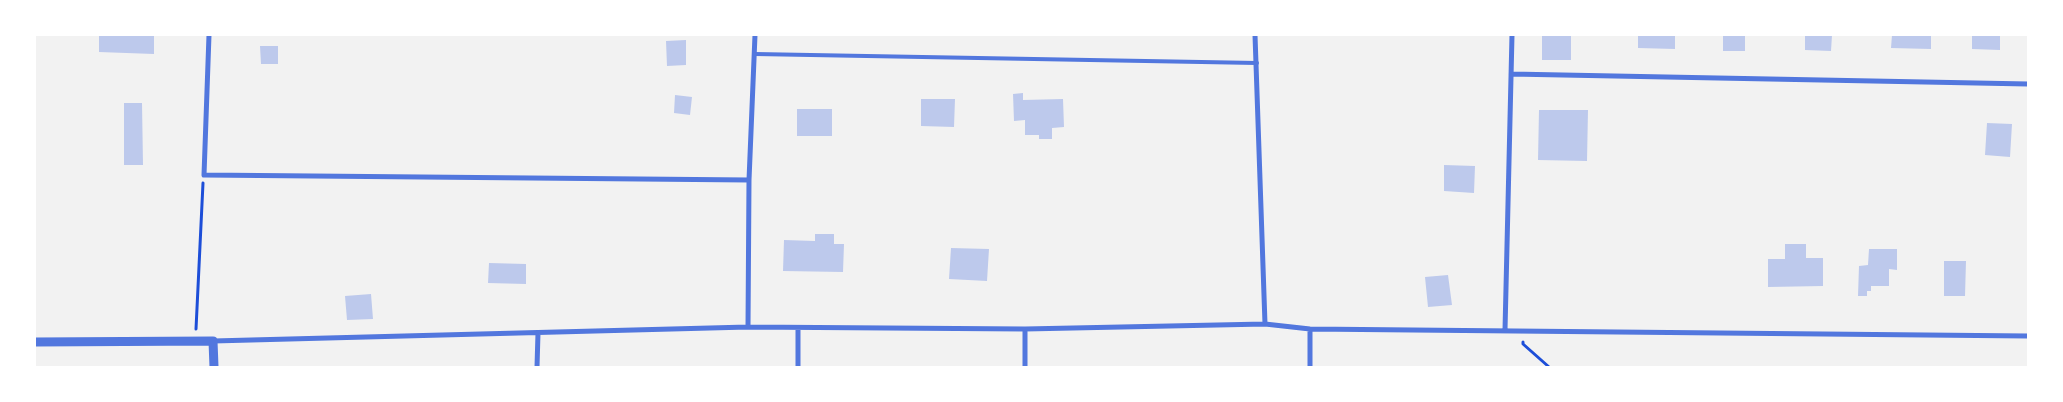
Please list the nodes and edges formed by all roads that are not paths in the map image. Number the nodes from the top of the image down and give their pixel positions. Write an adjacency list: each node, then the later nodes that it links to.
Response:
1 (209, 35): 9 (street)
2 (755, 35): 5 (street)
3 (1256, 35): 6 (street)
4 (1512, 35): 7 (street)
5 (755, 54): 6 (lane); 9 (street)
6 (1257, 63): 10 (street)
7 (1511, 74): 8 (street); 15 (street)
8 (2028, 84)
9 (749, 180): 11 (street)
10 (1265, 324): 13 (street); 14 (street)
11 (748, 327): 12 (street); 16 (street)
12 (798, 329): 14 (street); 22 (street)
13 (1310, 329): 15 (street); 24 (street)
14 (1025, 330): 23 (street)
15 (1505, 330): 17 (street)
16 (538, 333): 18 (street); 21 (street)
17 (2028, 336)
18 (213, 341): 19 (street); 20 (street)
19 (35, 342)
20 (214, 367)
21 (537, 367)
22 (798, 367)
23 (1025, 367)
24 (1310, 367)

